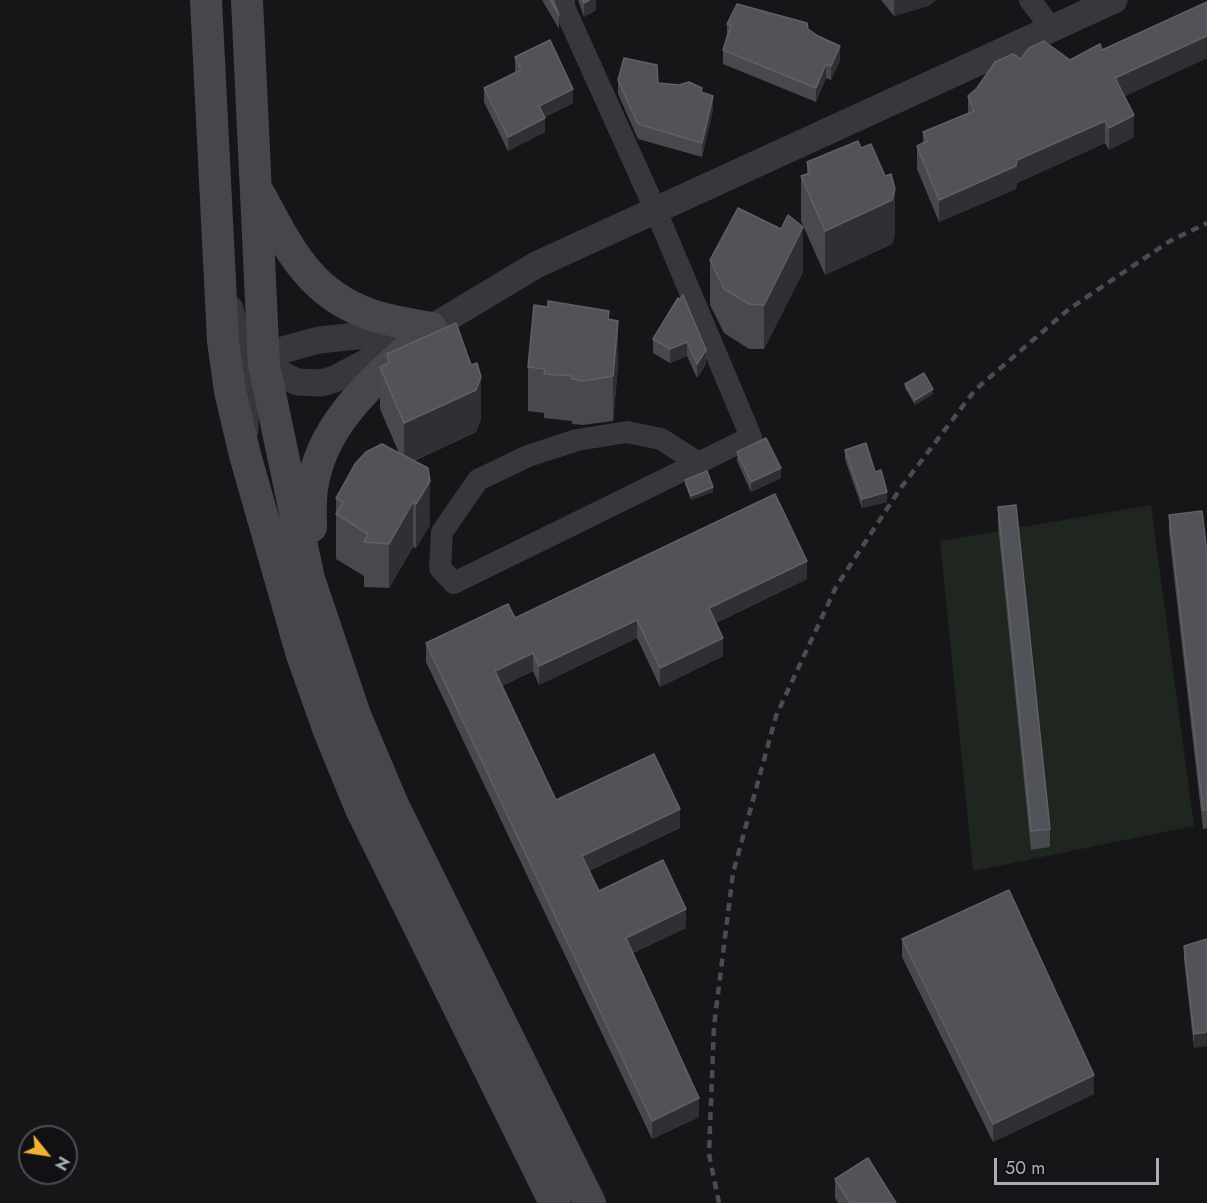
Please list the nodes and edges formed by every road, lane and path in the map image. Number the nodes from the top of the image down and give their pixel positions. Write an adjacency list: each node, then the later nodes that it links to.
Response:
1 (206, 0): 9 (main road)
2 (247, 0): 7 (main road)
3 (564, 0): 8 (street)
4 (1030, 0): 6 (street)
5 (1114, 0): 6 (street)
6 (1051, 28): 8 (street)
7 (257, 189): 10 (main road); 11 (main road)
8 (656, 211): 10 (street); 13 (street)
9 (220, 275): 11 (street); 12 (main road)
10 (431, 328): 11 (street); 11 (street); 14 (main road)
11 (264, 365): 12 (street); 14 (main road)
12 (245, 455): 15 (main road)
13 (697, 462): 13 (street)
14 (309, 579): 16 (main road)
15 (555, 1203)
16 (590, 1203)

